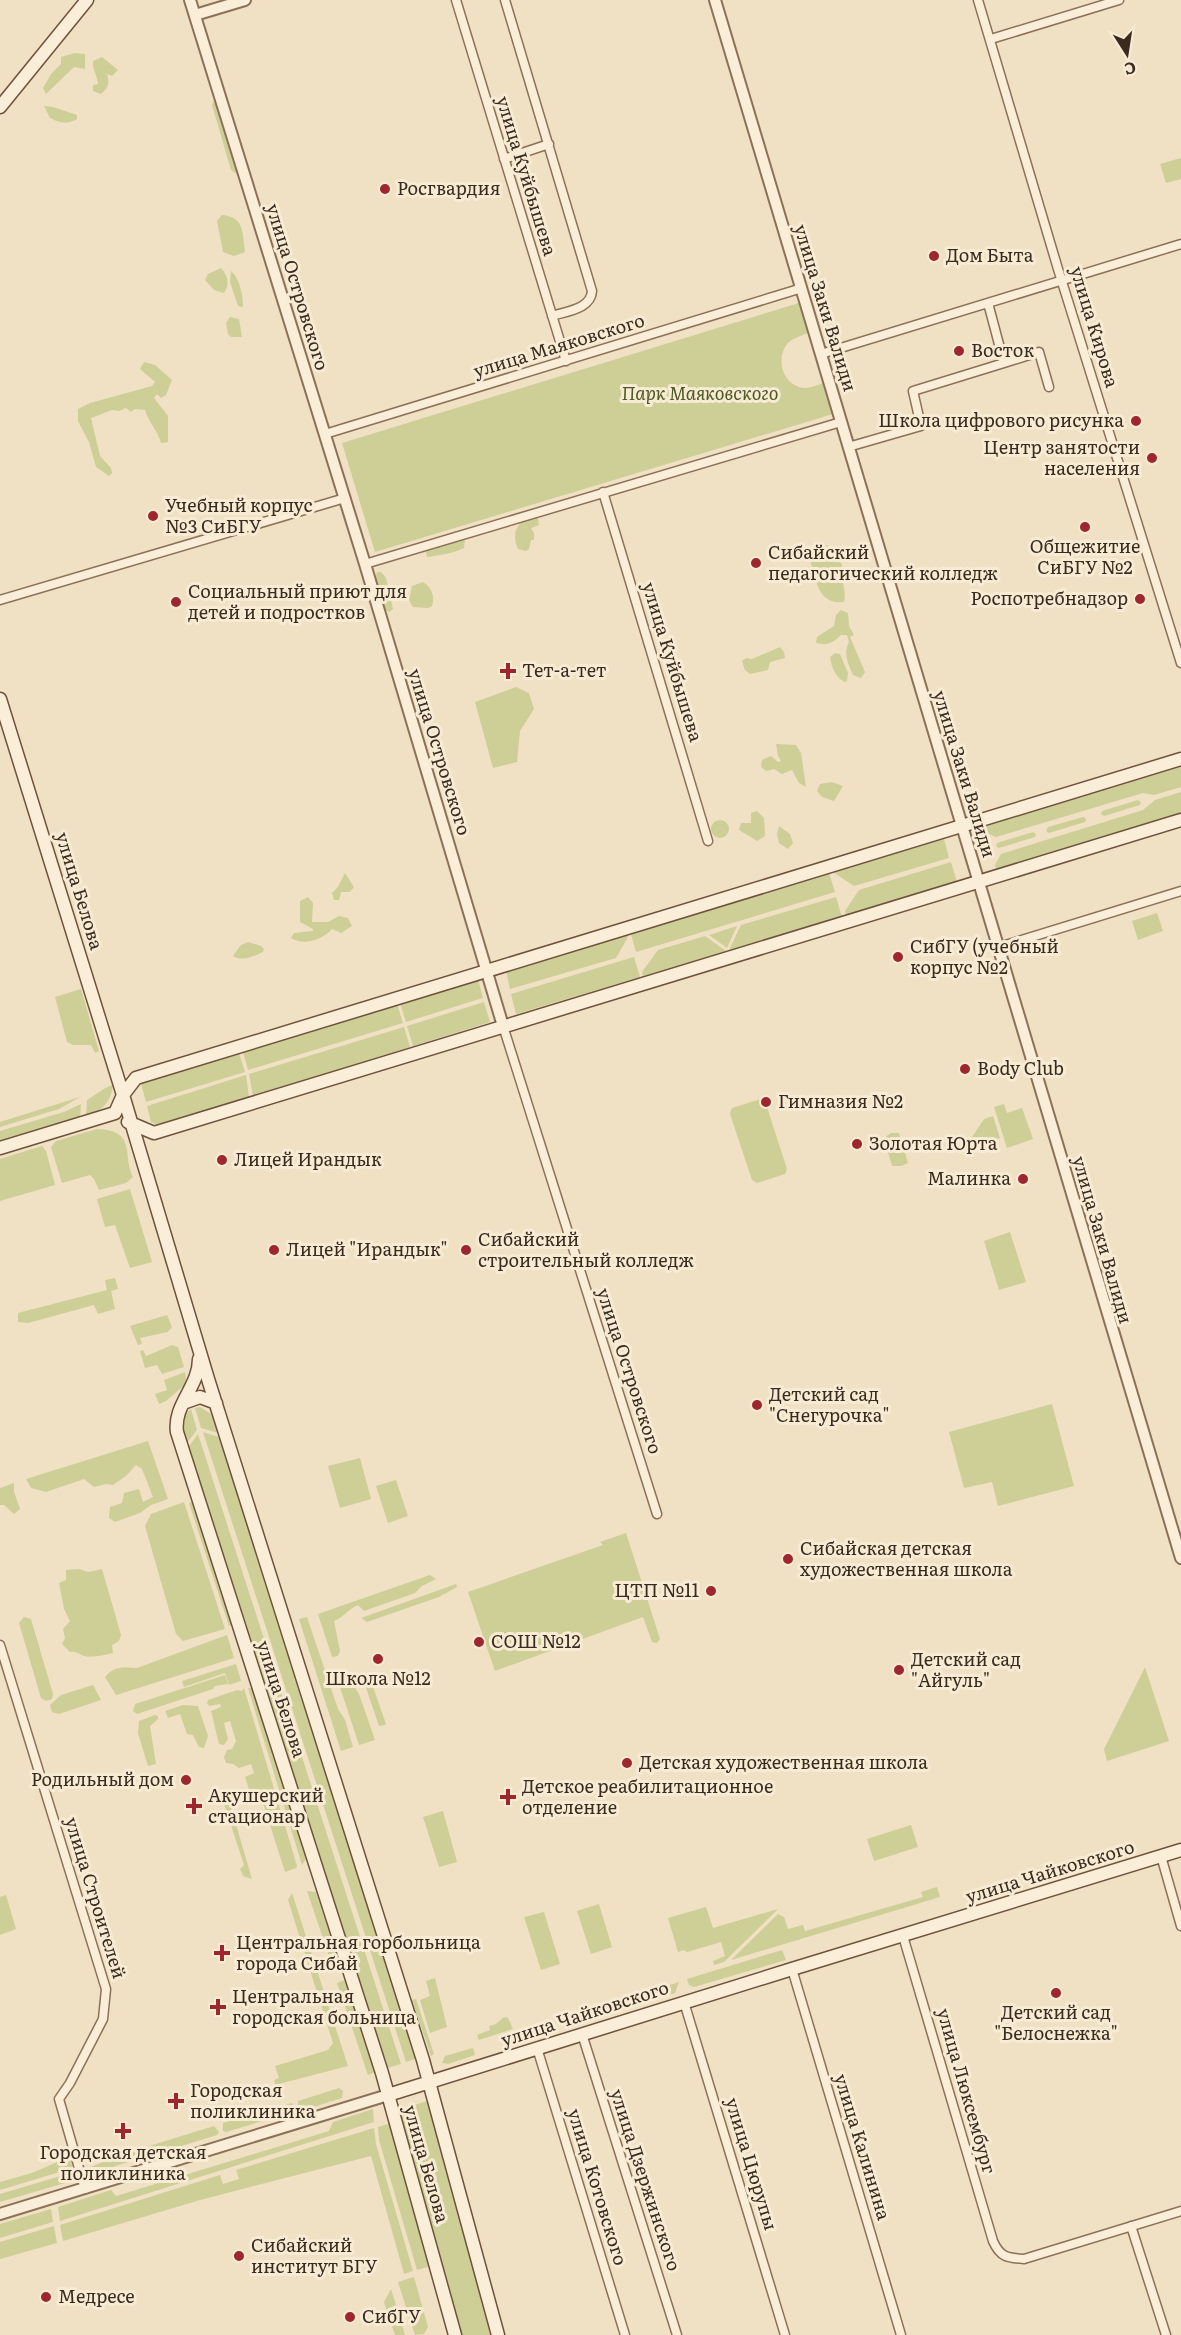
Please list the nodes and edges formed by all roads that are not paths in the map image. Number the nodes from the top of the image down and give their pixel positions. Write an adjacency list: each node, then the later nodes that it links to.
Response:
1 (87, 0): 11 (main road)
2 (190, 0): 9 (street, улица Островского)
3 (245, 0): 9 (street)
4 (456, 0): 13 (street, улица Куйбышева)
5 (505, 0): 12 (street)
6 (715, 0): 16 (street, улица Заки Валиди)
7 (978, 0): 10 (street, улица Кирова)
8 (1119, 0): 10 (street)
9 (195, 15): 24 (street, улица Островского)
10 (991, 39): 15 (street, улица Кирова)
11 (0, 107)
12 (549, 144): 13 (street); 18 (street)
13 (504, 159): 18 (street, улица Куйбышева)
14 (1181, 244): 15 (street)
15 (1062, 281): 17 (street); 30 (street, улица Кирова)
16 (802, 288): 19 (street, улица Заки Валиди); 20 (street, улица Маяковского)
17 (988, 303): 19 (street); 21 (street)
18 (552, 316): 20 (street, улица Куйбышева)
19 (821, 354): 23 (street, улица Заки Валиди)
20 (566, 361): 24 (street, улица Маяковского)
21 (1004, 363): 22 (street); 25 (street)
22 (1050, 387)
23 (841, 422): 25 (street, улица Заки Валиди); 26 (street)
24 (325, 434): 27 (street, улица Островского)
25 (849, 447): 34 (street, улица Заки Валиди)
26 (603, 492): 28 (street); 35 (street, улица Куйбышева)
27 (345, 498): 28 (street, улица Островского); 29 (street)
28 (365, 564): 39 (street, улица Островского)
29 (0, 600)
30 (1181, 663)
31 (0, 699): 41 (main road, улица Белова)
32 (1181, 759): 34 (main road)
33 (1181, 820): 36 (main road)
34 (963, 826): 36 (street, улица Заки Валиди); 39 (main road)
35 (708, 841)
36 (979, 881): 38 (street, улица Заки Валиди); 40 (main road)
37 (1181, 891): 38 (street)
38 (999, 947): 55 (street, улица Заки Валиди)
39 (488, 971): 40 (street, улица Островского); 42 (main road)
40 (503, 1026): 46 (main road); 54 (street, улица Островского)
41 (117, 1075): 42 (main road); 43 (main road, улица Белова)
42 (136, 1078): 43 (main road)
43 (123, 1095): 44 (main road); 45 (main road, улица Белова)
44 (115, 1113): 45 (main road); 47 (main road)
45 (132, 1125): 46 (main road); 48 (main road, улица Белова)
46 (154, 1132): 48 (main road)
47 (0, 1149)
48 (139, 1152): 49 (main road, улица Белова)
49 (200, 1352): 50 (main road, улица Белова); 52 (main road, улица Белова)
50 (208, 1379): 51 (main road); 53 (main road, улица Белова)
51 (200, 1397): 52 (main road); 53 (main road)
52 (183, 1403): 66 (main road, улица Белова)
53 (216, 1403): 65 (main road, улица Белова)
54 (657, 1514)
55 (1181, 1558)
56 (0, 1645): 67 (street, улица Строителей)
57 (1181, 1850): 58 (main road, улица Чайковского)
58 (1161, 1856): 59 (street); 60 (main road, улица Чайковского)
59 (1181, 1926)
60 (903, 1936): 61 (main road, улица Чайковского); 70 (street, улица Люксембург)
61 (792, 1969): 62 (main road, улица Чайковского); 76 (street, улица Калинина)
62 (684, 2002): 63 (main road, улица Чайковского); 75 (street, улица Цюрупы)
63 (582, 2034): 64 (main road, улица Чайковского); 74 (street, улица Дзержинского)
64 (537, 2048): 65 (main road, улица Чайковского); 73 (street, улица Котовского)
65 (429, 2082): 66 (main road, улица Чайковского); 72 (main road, улица Белова)
66 (388, 2095): 67 (street, улица Чайковского); 71 (main road, улица Белова)
67 (85, 2188): 69 (street, улица Чайковского)
68 (1181, 2211): 70 (street)
69 (0, 2214)
70 (1131, 2226): 77 (street)
71 (455, 2335)
72 (498, 2335)
73 (625, 2335)
74 (677, 2335)
75 (785, 2335)
76 (901, 2335)
77 (1166, 2335)

